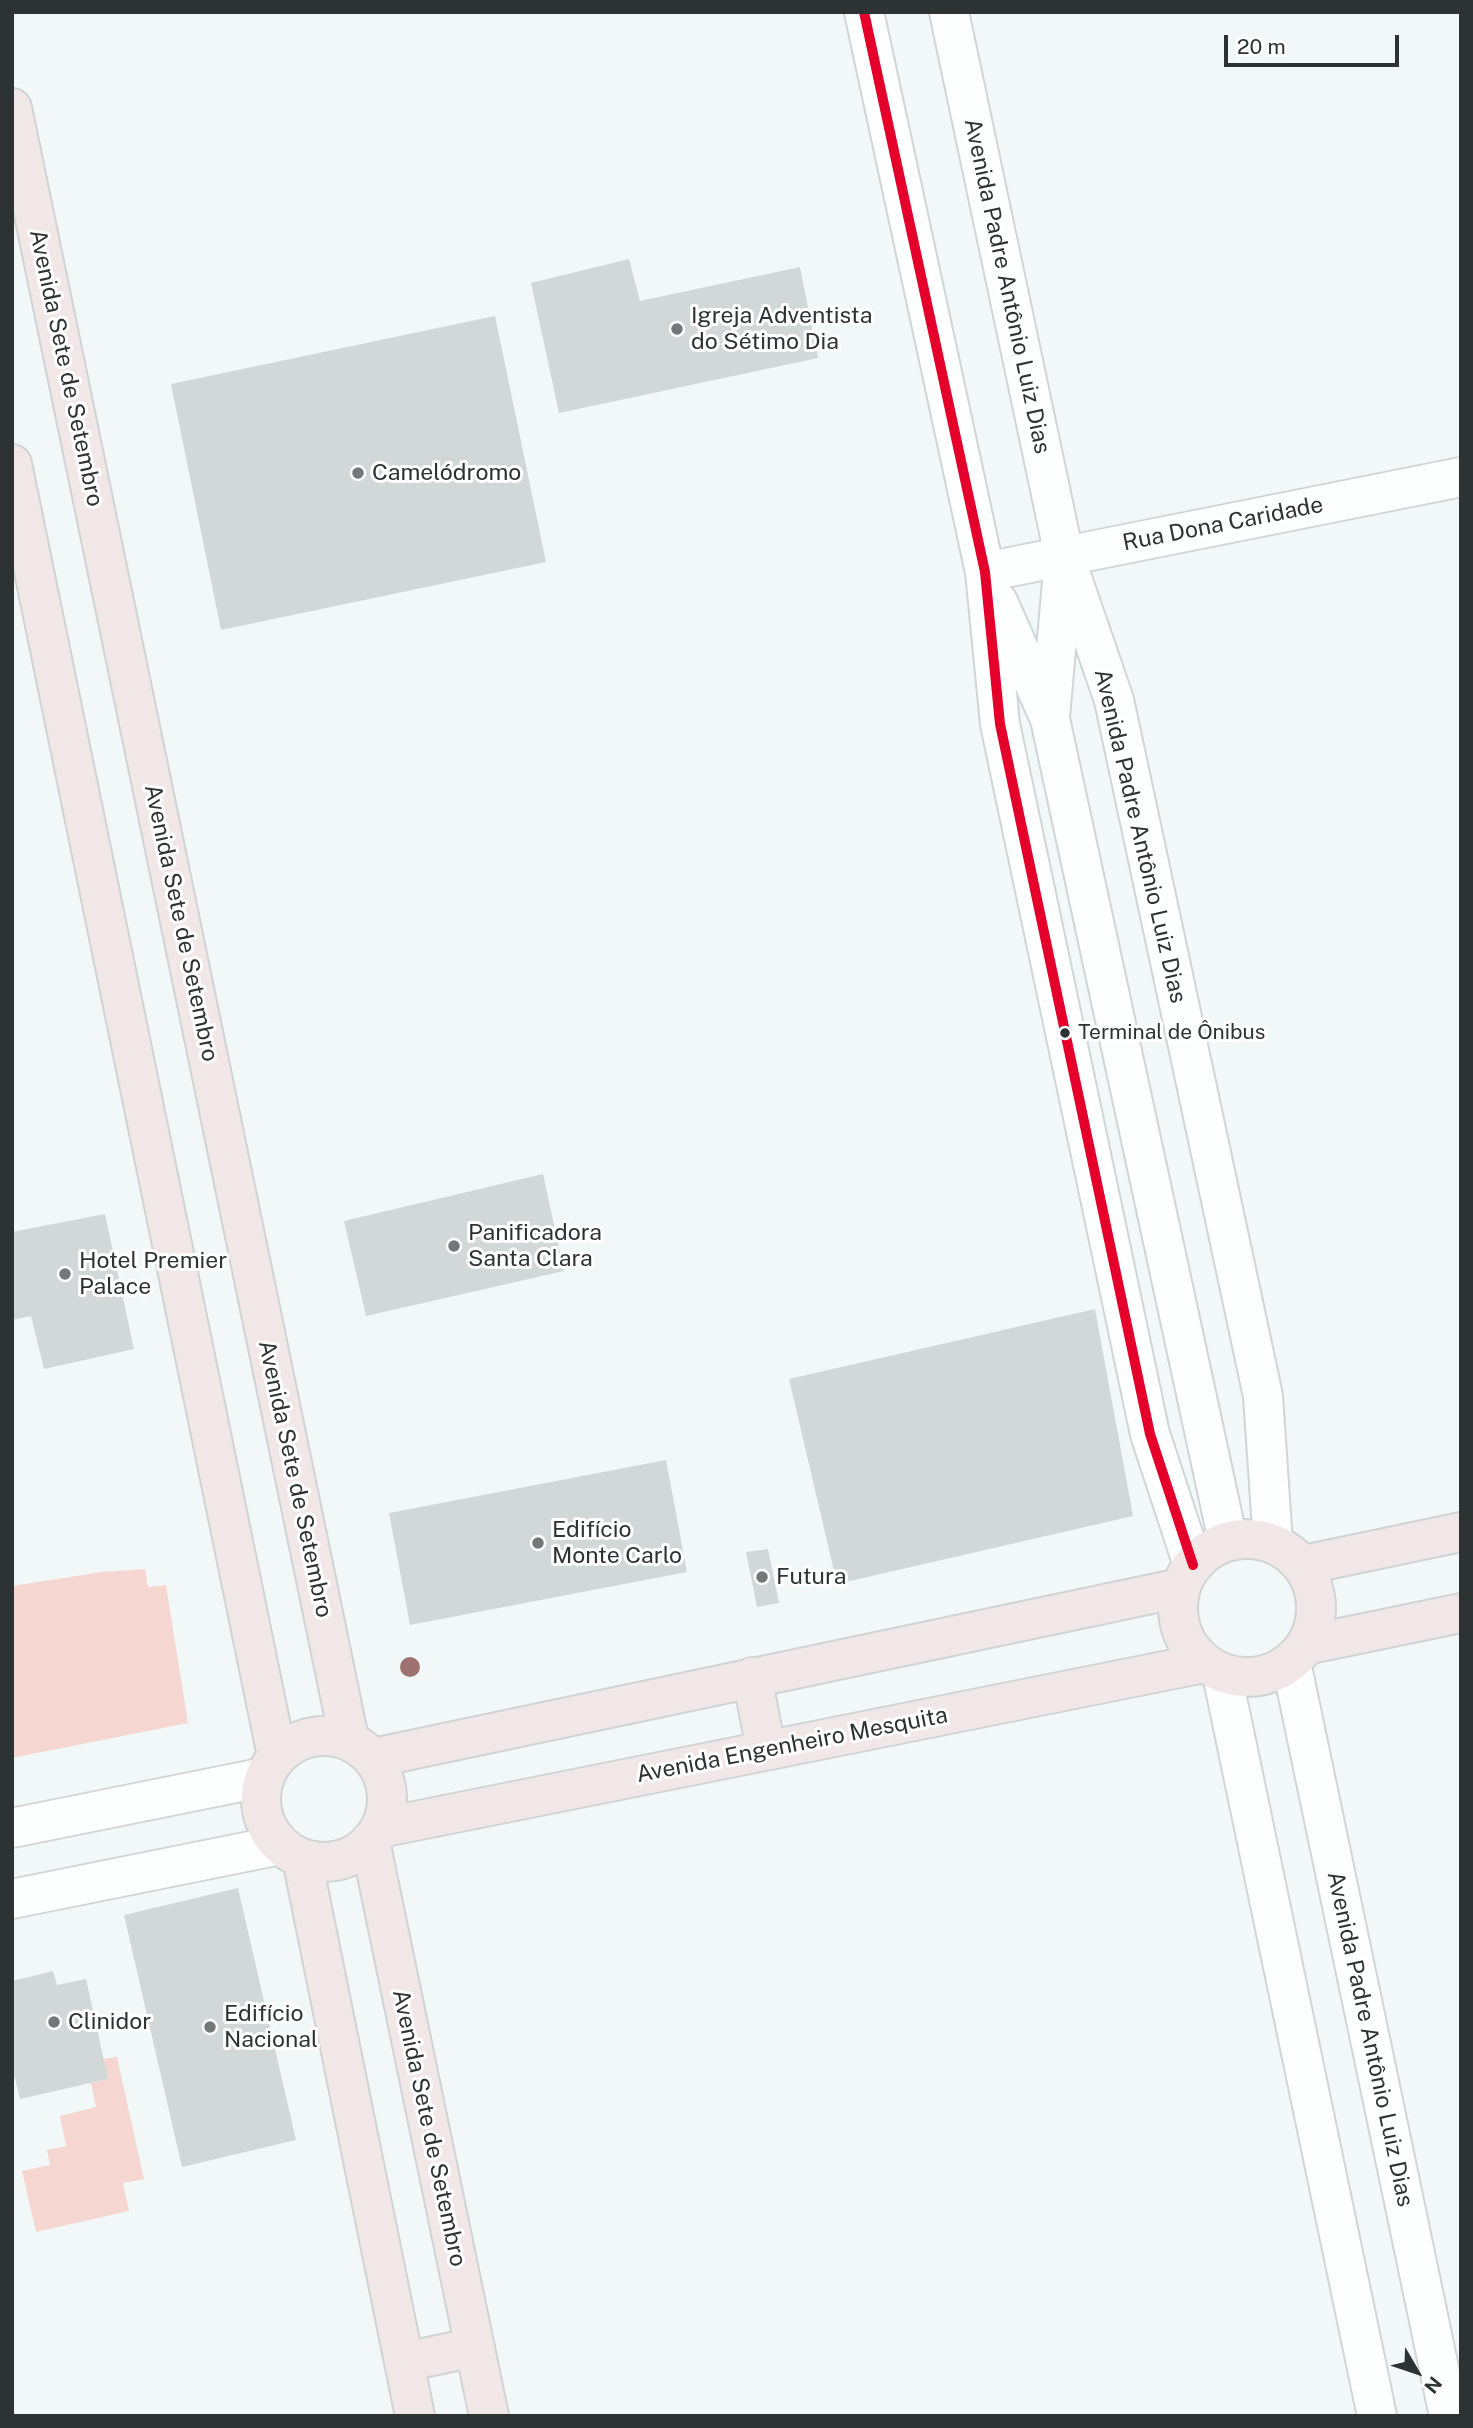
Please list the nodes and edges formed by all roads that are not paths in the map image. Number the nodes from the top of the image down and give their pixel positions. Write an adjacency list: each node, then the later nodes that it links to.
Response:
1 (864, 12): 7 (street)
2 (949, 12): 6 (street, Avenida Padre Antônio Luiz Dias)
3 (12, 108): 17 (main road, Avenida Sete de Setembro)
4 (12, 464): 19 (main road)
5 (1461, 477): 6 (street, Rua Dona Caridade)
6 (1064, 555): 7 (street, Rua Dona Caridade); 8 (street); 11 (street, Avenida Padre Antônio Luiz Dias)
7 (985, 572): 8 (street); 12 (street)
8 (1050, 719): 10 (street)
9 (1461, 1532): 11 (main road)
10 (1228, 1541): 11 (main road); 12 (main road)
11 (1288, 1554): 14 (main road)
12 (1186, 1576): 15 (main road); 16 (main road)
13 (1461, 1613): 14 (main road)
14 (1298, 1653): 15 (main road); 29 (street, Avenida Padre Antônio Luiz Dias)
15 (1213, 1669): 18 (main road, Avenida Engenheiro Mesquita); 28 (street)
16 (752, 1677): 17 (main road); 18 (main road)
17 (361, 1749): 19 (main road); 21 (main road)
18 (766, 1749): 21 (main road, Avenida Engenheiro Mesquita)
19 (271, 1767): 20 (street); 22 (main road)
20 (12, 1828)
21 (375, 1835): 22 (main road); 24 (main road, Avenida Sete de Setembro)
22 (291, 1852): 23 (street); 25 (main road)
23 (12, 1899)
24 (475, 2347): 25 (main road); 27 (main road, Avenida Sete de Setembro)
25 (404, 2362): 26 (main road)
26 (415, 2416)
27 (489, 2416)
28 (1377, 2416)
29 (1449, 2416)

